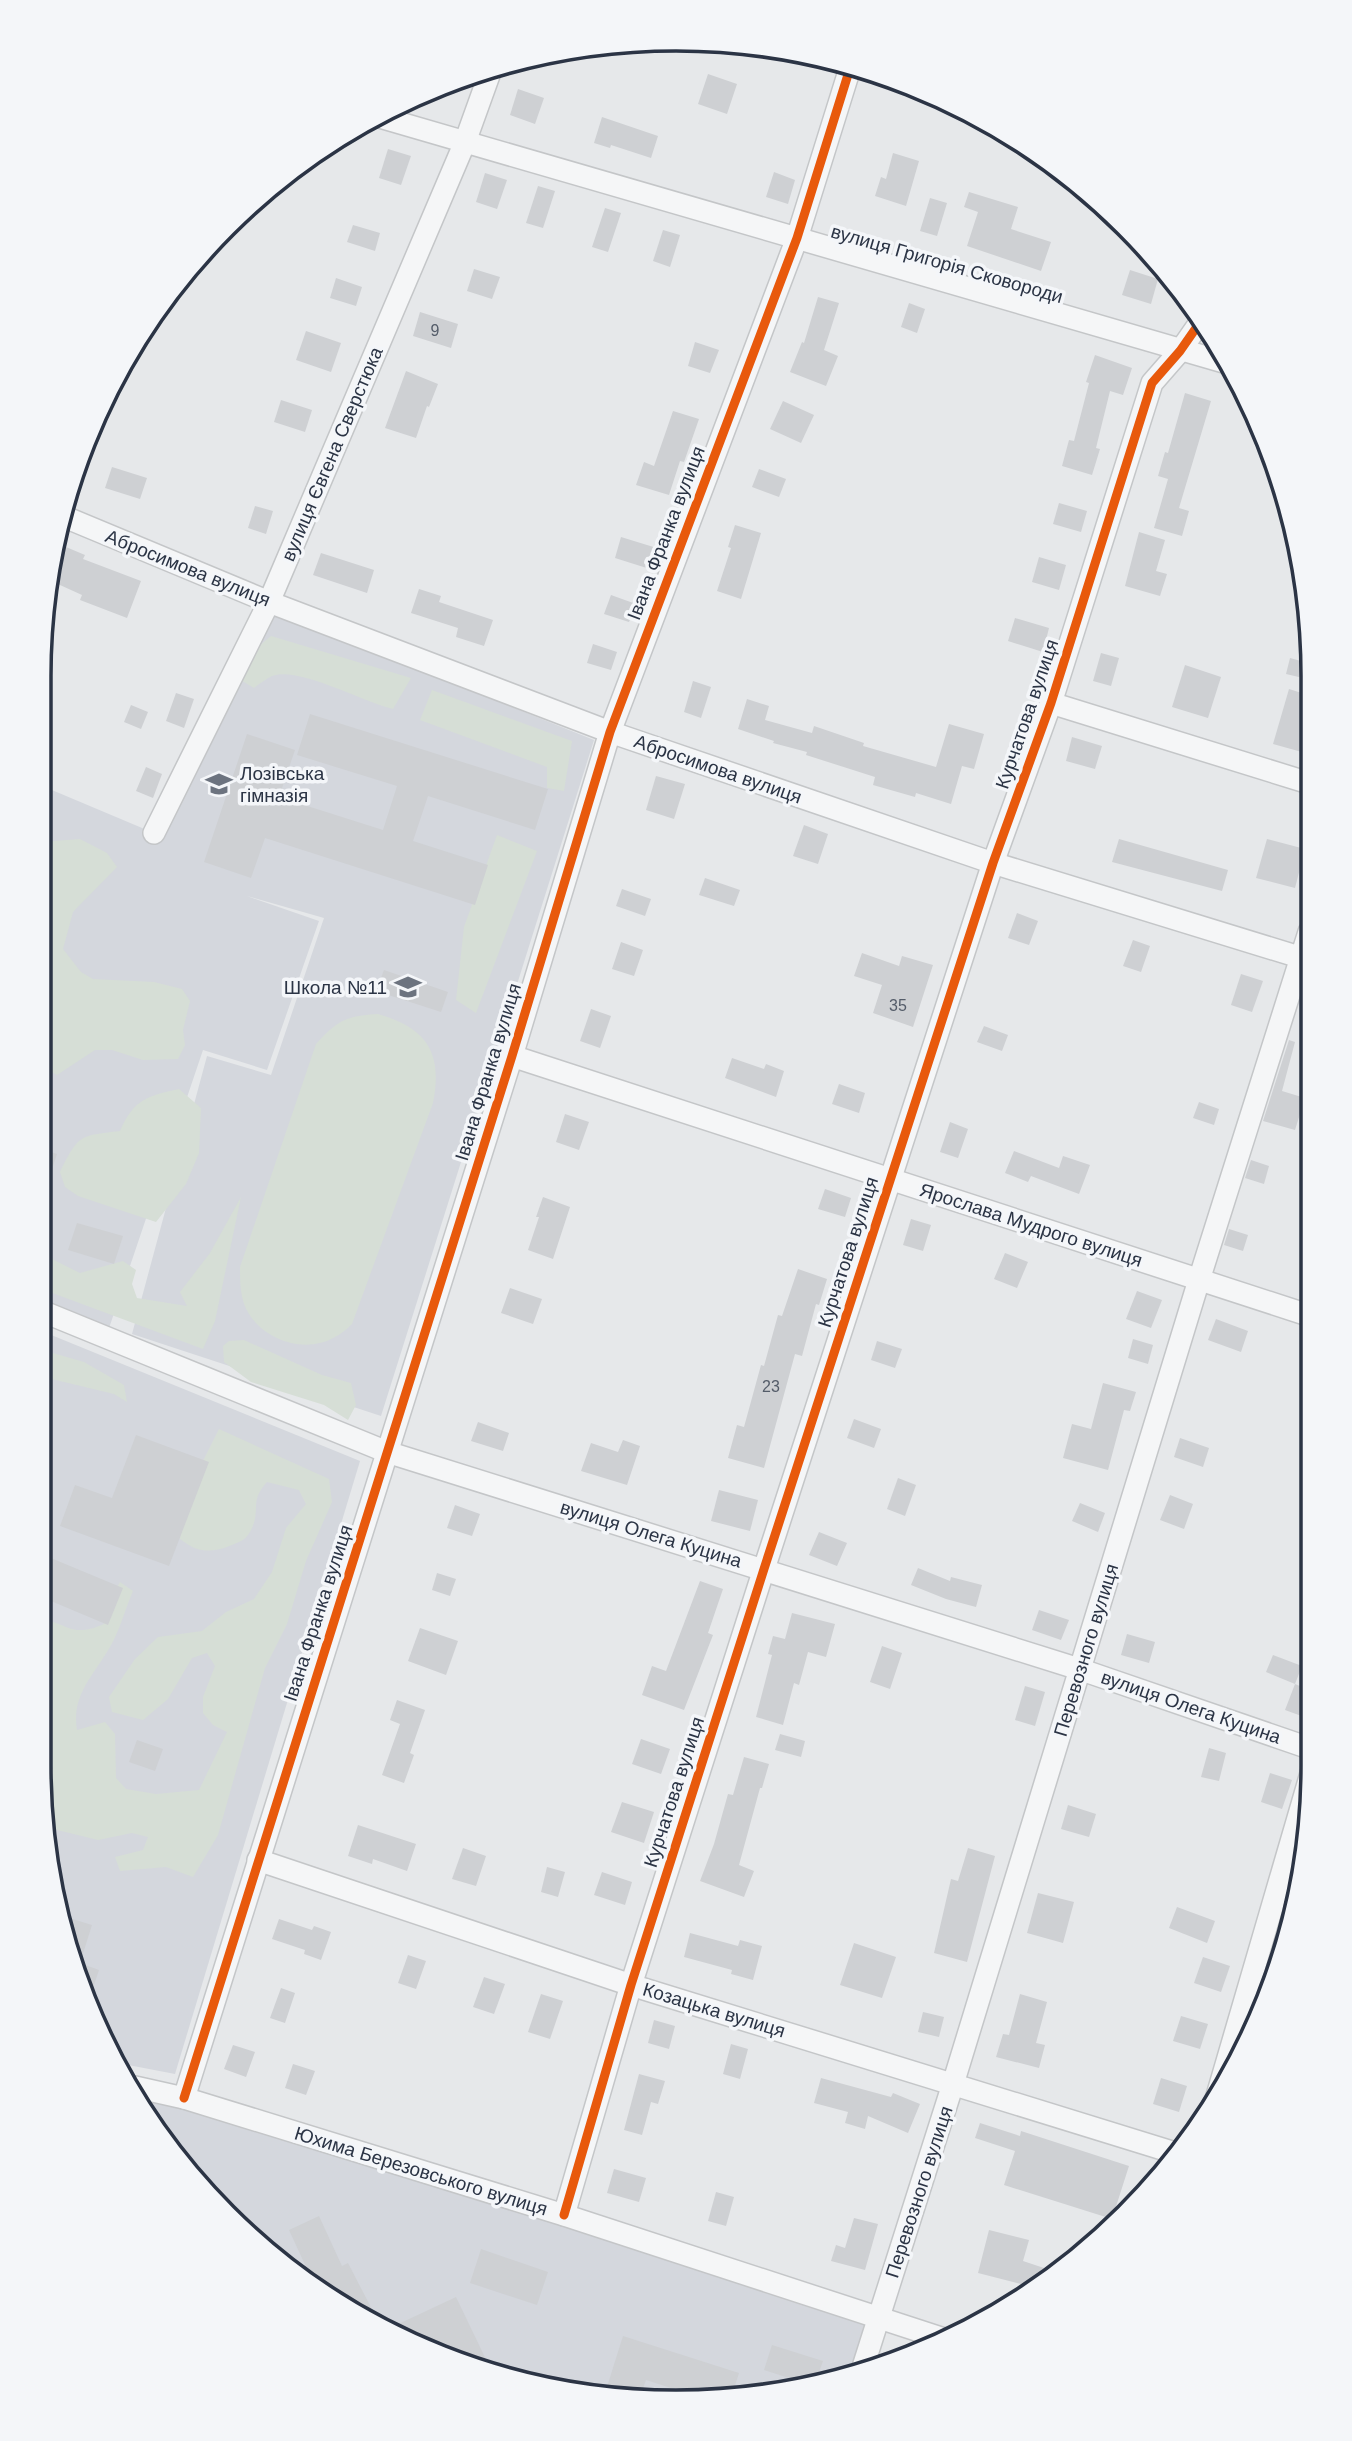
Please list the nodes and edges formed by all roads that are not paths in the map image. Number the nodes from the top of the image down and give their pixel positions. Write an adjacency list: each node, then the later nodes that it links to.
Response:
1 (848, 75): 5 (street, Івана Франка вулиця)
2 (487, 80): 4 (street, вулиця Євгена Сверстюка)
3 (390, 120): 4 (street, вулиця Григорія Сковороди)
4 (465, 142): 5 (street, вулиця Григорія Сковороди); 10 (street, вулиця Євгена Сверстюка)
5 (797, 238): 7 (street, вулиця Григорія Сковороди); 12 (street, Івана Франка вулиця)
6 (1196, 329): 7 (street, Курчатова вулиця)
7 (1180, 351): 8 (street, вулиця Григорія Сковороди); 11 (street, Курчатова вулиця)
8 (1215, 360)
9 (71, 519): 10 (street, Абросимова вулиця)
10 (269, 602): 12 (street, Абросимова вулиця); 14 (street, вулиця Євгена Сверстюка)
11 (1051, 703): 13 (street); 15 (street, Курчатова вулиця)
12 (610, 733): 15 (street, Абросимова вулиця); 18 (street, Івана Франка вулиця)
13 (1301, 781)
14 (154, 833)
15 (993, 863): 16 (street, Абросимова вулиця); 19 (street, Курчатова вулиця)
16 (1301, 958)
17 (1301, 971): 20 (street, Перевозного вулиця)
18 (512, 1056): 19 (street, Ярослава Мудрого вулиця); 23 (street, Івана Франка вулиця)
19 (890, 1179): 20 (street, Ярослава Мудрого вулиця); 24 (street, Курчатова вулиця)
20 (1199, 1280): 21 (street, Ярослава Мудрого вулиця); 25 (street, Перевозного вулиця)
21 (1301, 1313)
22 (51, 1315): 23 (street, вулиця Олега Куцина)
23 (387, 1452): 24 (street, вулиця Олега Куцина); 28 (street, Івана Франка вулиця)
24 (764, 1569): 25 (street, вулиця Олега Куцина); 29 (street, Курчатова вулиця)
25 (1079, 1669): 26 (street, вулиця Олега Куцина); 31 (street, Перевозного вулиця)
26 (1301, 1745)
27 (1299, 1814): 30 (street)
28 (258, 1860): 29 (street, Козацька вулиця); 33 (street, Івана Франка вулиця)
29 (631, 1985): 31 (street, Козацька вулиця); 35 (street, Курчатова вулиця)
30 (1228, 2059)
31 (953, 2084): 34 (street, Козацька вулиця); 36 (street, Перевозного вулиця)
32 (141, 2088): 33 (street, Юхима Березовського вулиця)
33 (184, 2098): 35 (street, Юхима Березовського вулиця)
34 (1168, 2151)
35 (564, 2215): 36 (street, Юхима Березовського вулиця)
36 (879, 2317): 37 (street, Юхима Березовського вулиця); 38 (street, Перевозного вулиця)
37 (933, 2335)
38 (865, 2361)

